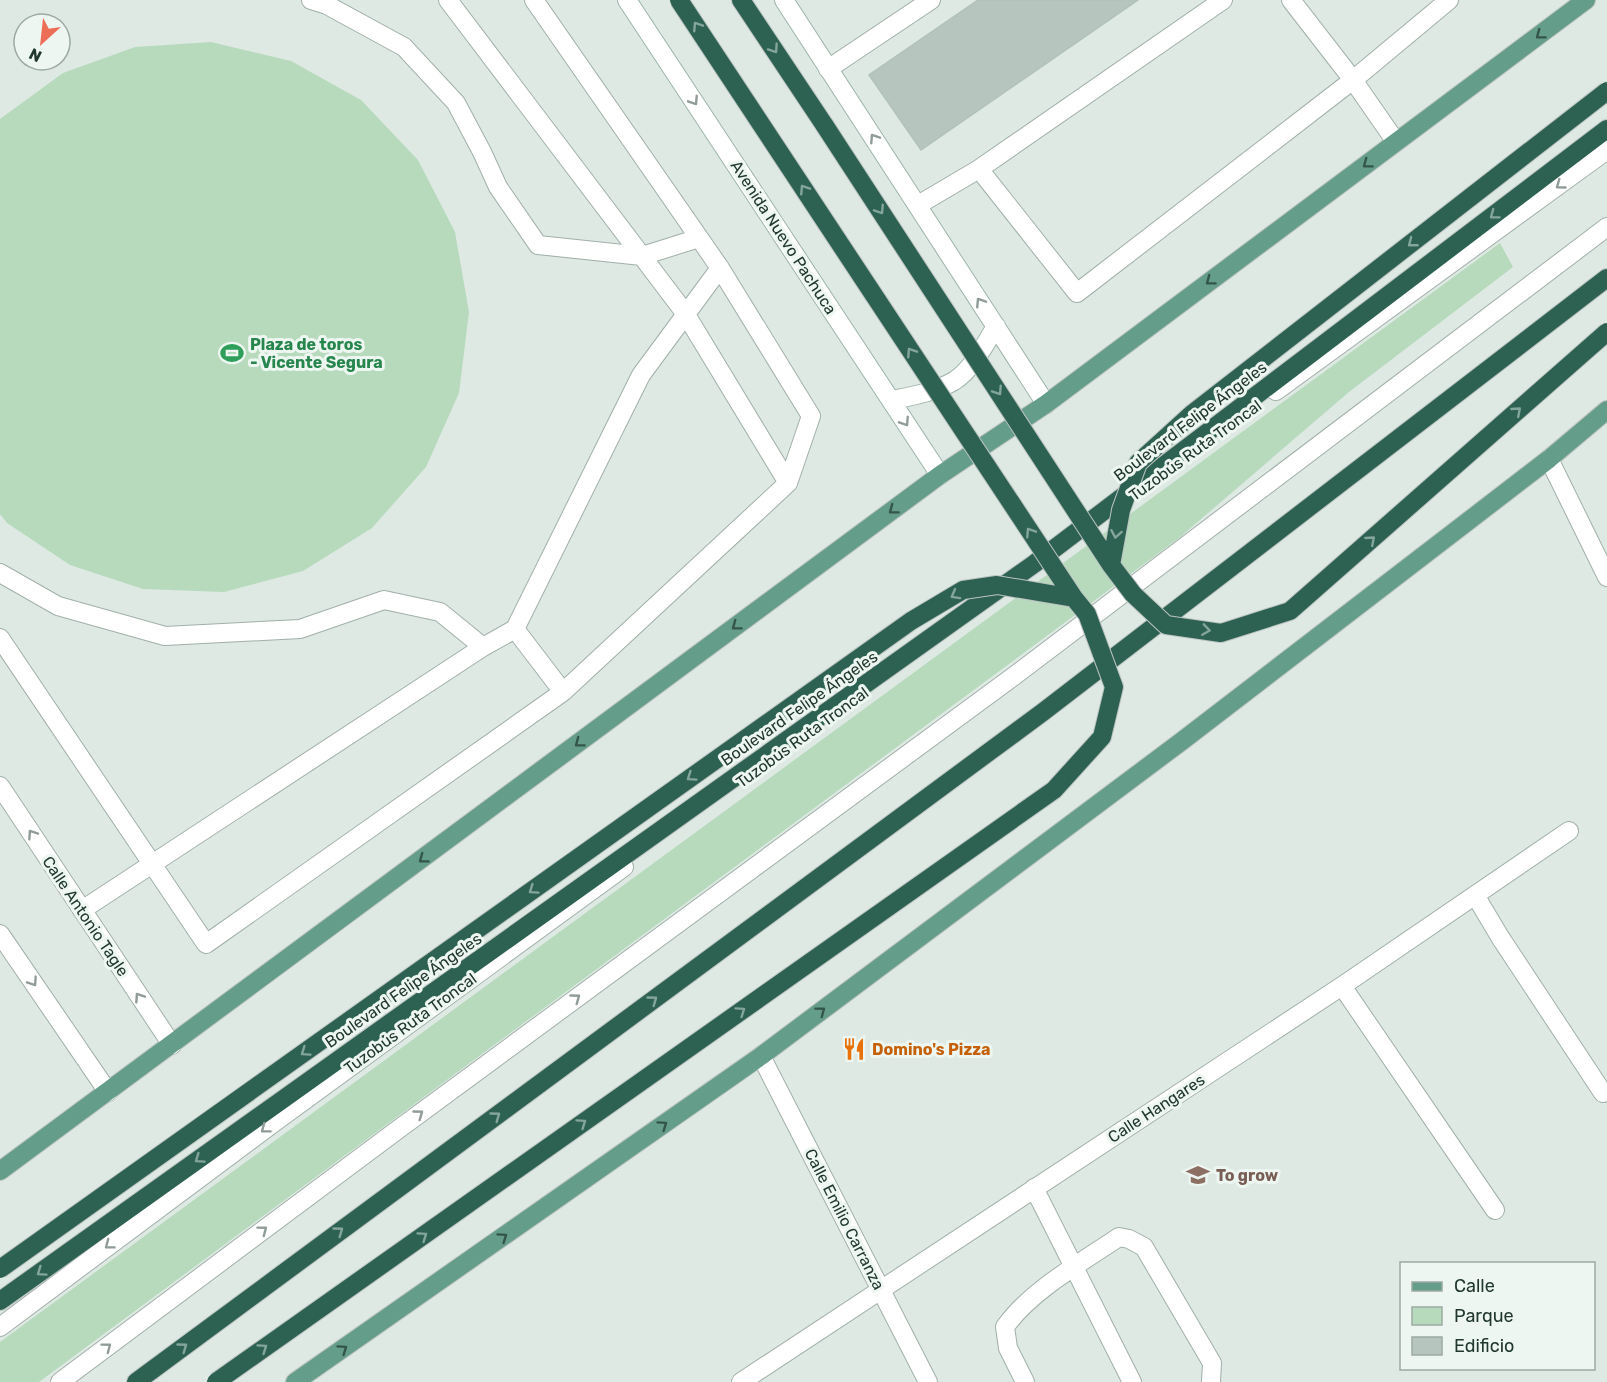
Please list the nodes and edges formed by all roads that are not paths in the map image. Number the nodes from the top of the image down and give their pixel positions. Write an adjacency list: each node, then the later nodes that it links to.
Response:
1 (311, 0): 23 (street)
2 (448, 0): 23 (street)
3 (534, 0): 22 (street)
4 (627, 0): 29 (street, Avenida Nuevo Pachuca, one-way to 29)
5 (679, 0): 38 (highway, one-way to 5, bridge)
6 (741, 0): 35 (highway, one-way to 35, bridge)
7 (784, 0): 13 (street)
8 (932, 0): 13 (street)
9 (1223, 0): 19 (street)
10 (1291, 0): 14 (street)
11 (1449, 0): 14 (street)
12 (1586, 0): 17 (main road, one-way to 17)
13 (828, 69): 20 (street, one-way to 13)
14 (1353, 80): 17 (street); 19 (street)
15 (1607, 91): 35 (highway, one-way to 35, bridge)
16 (1607, 129): 60 (highway, Boulevard Felipe Ángeles, one-way to 60)
17 (1396, 142): 30 (main road, one-way to 30)
18 (1607, 150): 61 (street, Tuzobús Ruta Troncal, one-way to 61)
19 (979, 169): 20 (street)
20 (918, 205): 27 (street, one-way to 20)
21 (1607, 227): 62 (street, one-way to 21)
22 (699, 238): 23 (street); 24 (street)
23 (642, 256): 26 (street)
24 (720, 268): 26 (street); 34 (street)
25 (1607, 278): 63 (highway, one-way to 25)
26 (685, 313): 34 (street); 39 (street)
27 (996, 326): 29 (street); 30 (street)
28 (1607, 332): 35 (highway, one-way to 28, bridge)
29 (892, 400): 33 (street, Avenida Nuevo Pachuca, one-way to 33)
30 (1046, 404): 33 (main road)
31 (1607, 410): 32 (main road)
32 (1549, 459): 37 (street); 51 (main road, one-way to 32)
33 (939, 475): 50 (main road, one-way to 50)
34 (788, 483): 42 (street)
35 (1111, 566)
36 (0, 573): 41 (street)
37 (1607, 577)
38 (1074, 598): 58 (highway, one-way to 58, bridge); 64 (highway, one-way to 38, bridge)
39 (515, 629): 41 (street); 42 (street)
40 (0, 638): 45 (street)
41 (483, 647): 45 (street)
42 (563, 692): 45 (street)
43 (0, 786): 47 (street, Calle Antonio Tagle, one-way to 43)
44 (1569, 831): 46 (street, Calle Hangares)
45 (152, 863): 47 (street)
46 (1475, 895): 49 (street, Calle Hangares); 53 (street)
47 (82, 910): 50 (street, Calle Antonio Tagle, one-way to 47)
48 (0, 934): 52 (street, one-way to 52)
49 (1342, 986): 55 (street, Calle Hangares); 56 (street)
50 (172, 1045): 52 (main road)
51 (761, 1056): 59 (street, Calle Emilio Carranza); 65 (main road, one-way to 51)
52 (108, 1092): 54 (main road)
53 (1603, 1093)
54 (0, 1171)
55 (1034, 1188): 57 (street); 59 (street, Calle Hangares)
56 (1495, 1210)
57 (1075, 1267): 68 (street); 69 (street); 70 (street)
58 (0, 1269)
59 (881, 1289): 66 (street, Calle Hangares); 67 (street, Calle Emilio Carranza)
60 (0, 1301)
61 (0, 1327)
62 (60, 1382)
63 (136, 1382)
64 (216, 1382)
65 (295, 1382)
66 (741, 1382)
67 (928, 1382)
68 (1025, 1382)
69 (1132, 1382)
70 (1211, 1382)

